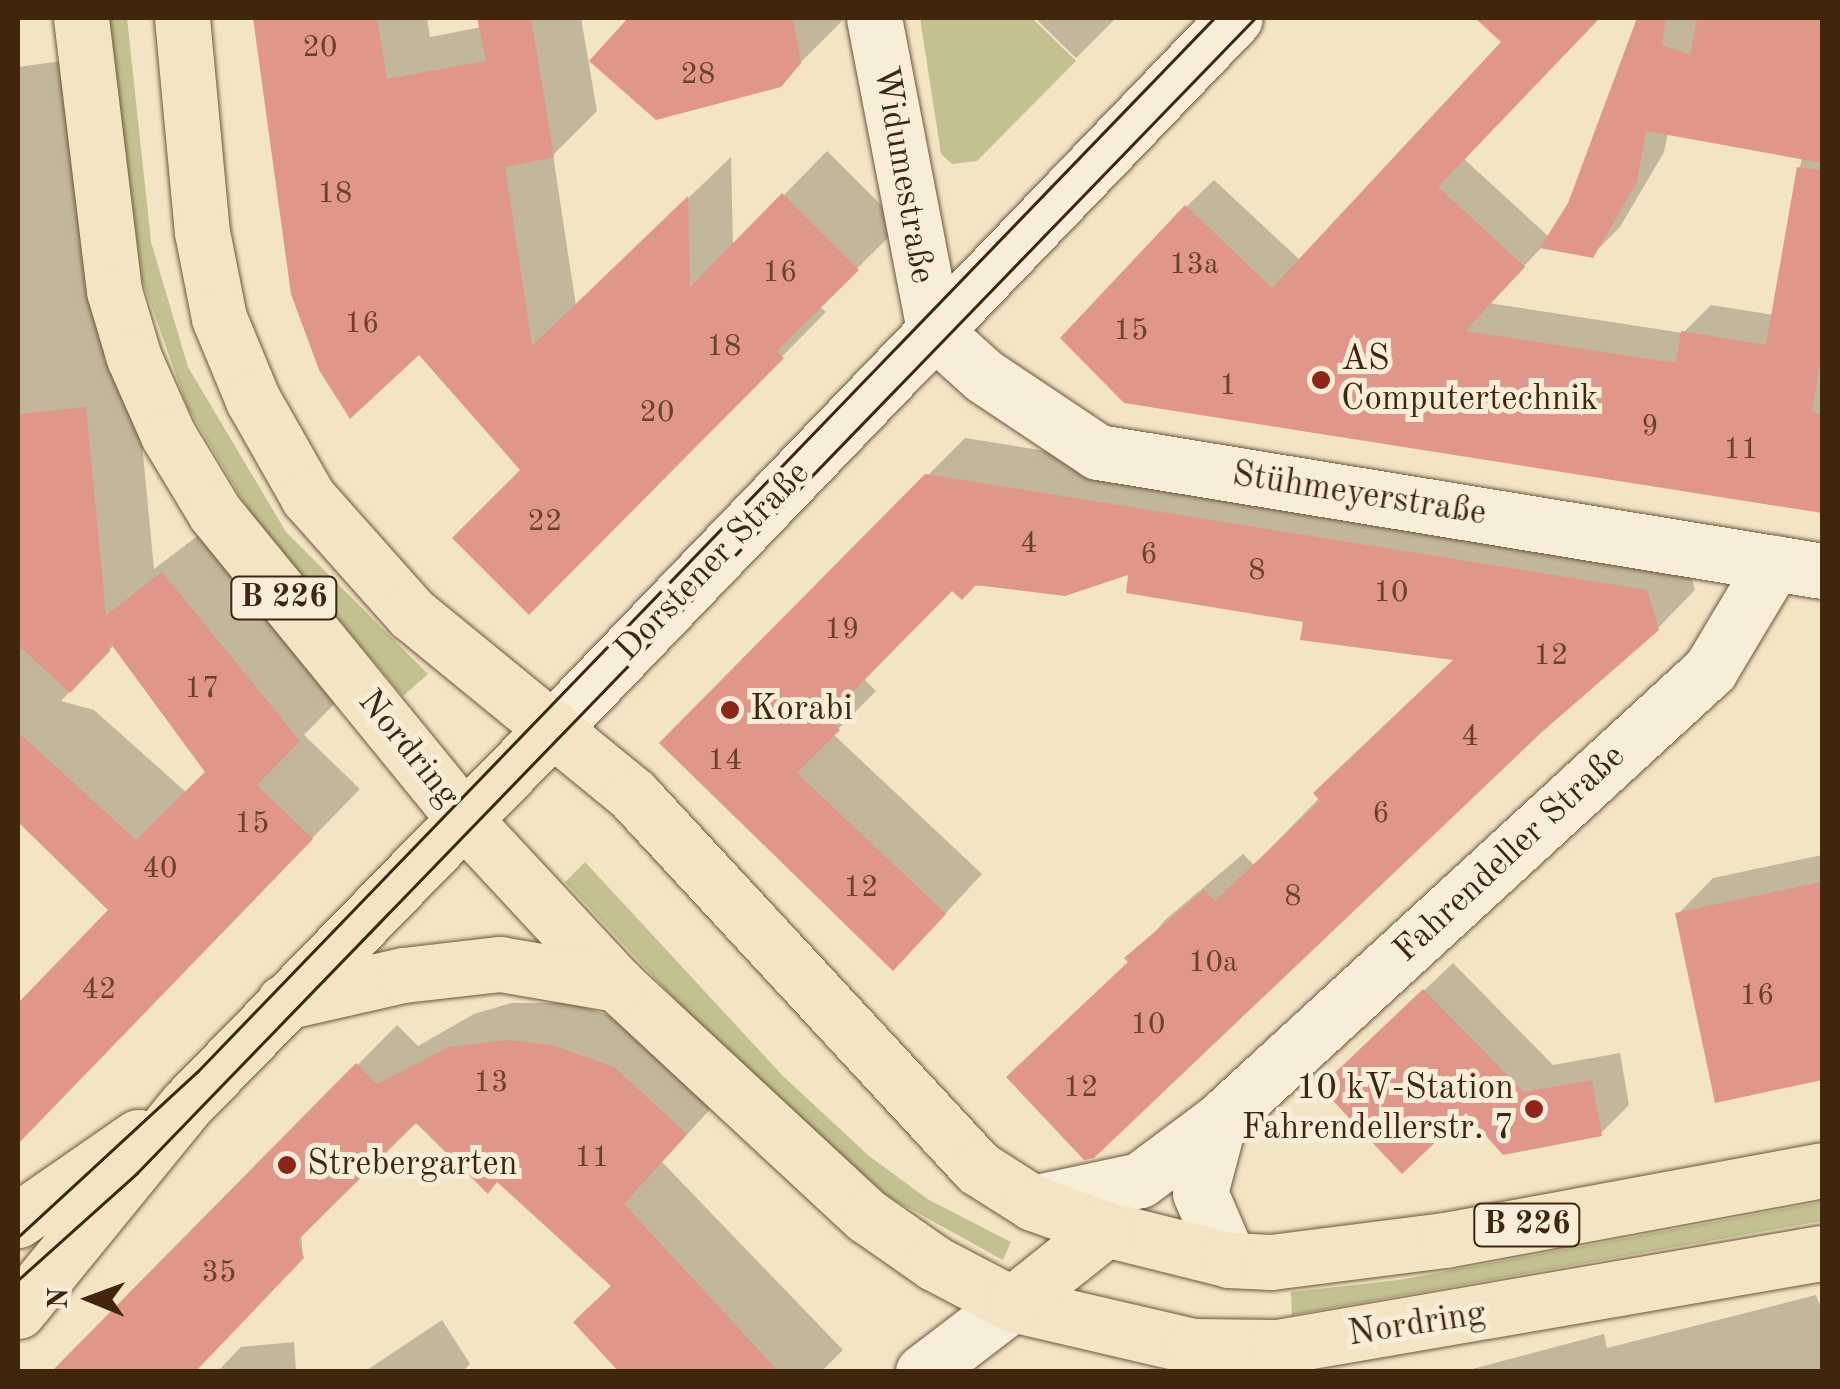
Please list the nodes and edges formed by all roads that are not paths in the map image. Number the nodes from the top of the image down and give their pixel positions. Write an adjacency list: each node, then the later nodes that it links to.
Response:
1 (81, 18): 8 (main road, Nordring / B 226)
2 (182, 18): 7 (main road, B 226)
3 (874, 18): 5 (street, Widumestraße)
4 (1236, 18): 5 (street, Dorstener Straße)
5 (934, 331): 6 (street, Stühmeyerstraße); 7 (street, Dorstener Straße)
6 (1798, 567): 12 (street, Fahrendeller Straße)
7 (554, 728): 8 (main road, Dorstener Straße); 14 (main road, B 226)
8 (464, 818): 9 (main road, Nordring / B 226); 10 (main road, Dorstener Straße)
9 (617, 984): 10 (main road, B 226); 19 (main road, Nordring / B 226)
10 (284, 1002): 11 (main road, Dorstener Straße)
11 (187, 1104): 15 (main road, Dorstener Straße); 20 (main road, Dorstener Straße)
12 (1219, 1121): 14 (street, Fahrendeller Straße); 18 (street)
13 (1822, 1170): 18 (main road, B 226)
14 (1032, 1203): 16 (main road, B 226)
15 (18, 1220)
16 (1106, 1230): 18 (main road, B 226); 19 (main road)
17 (1822, 1254): 19 (main road, Nordring / B 226)
18 (1229, 1260)
19 (1012, 1304): 21 (street)
20 (18, 1311)
21 (923, 1372)

